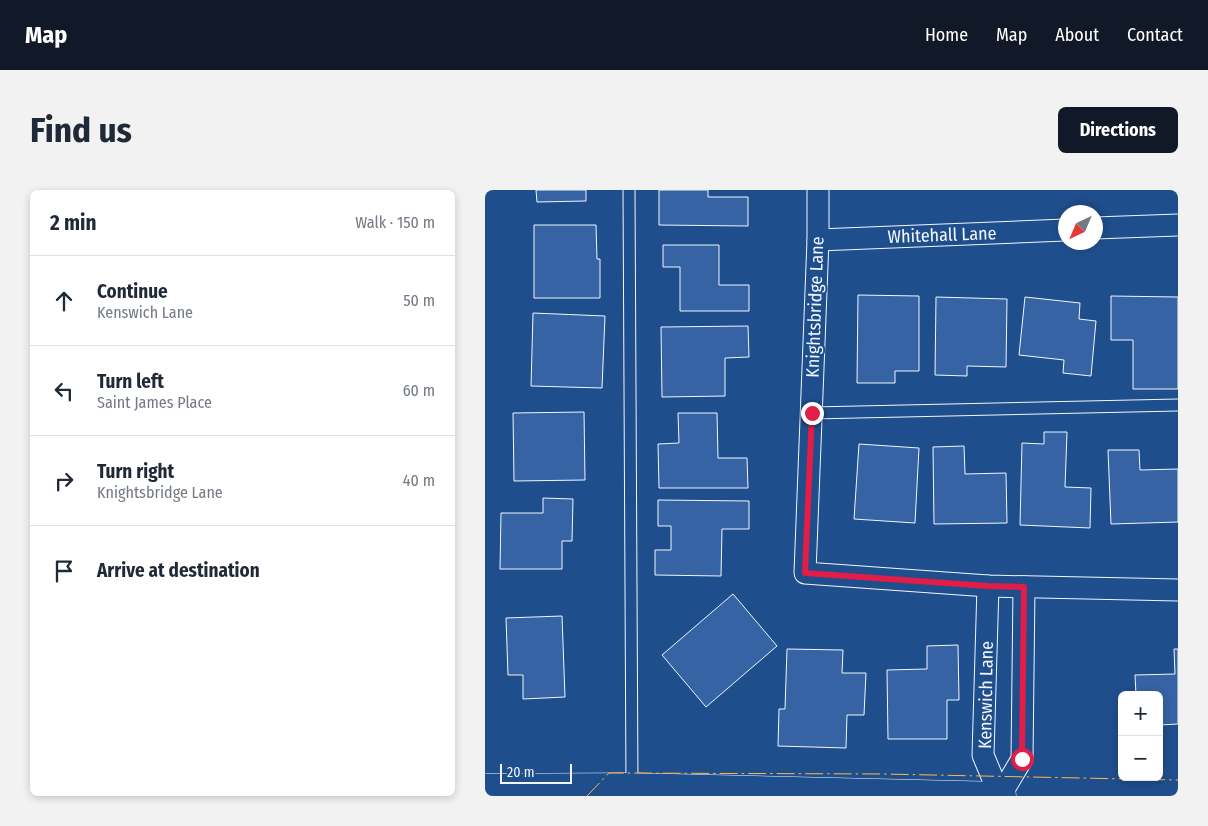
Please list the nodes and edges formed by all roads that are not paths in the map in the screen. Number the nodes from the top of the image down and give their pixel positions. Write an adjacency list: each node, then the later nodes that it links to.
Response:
1 (629, 190): 12 (lane)
2 (818, 190): 6 (street, Knightsbridge Lane)
3 (1178, 225): 4 (street)
4 (1103, 228)
5 (1058, 230): 6 (street, Whitehall Lane)
6 (818, 240): 8 (street, Knightsbridge Lane)
7 (1178, 405): 8 (lane)
8 (812, 413): 9 (street, Knightsbridge Lane)
9 (988, 586): 10 (street); 14 (street, Kenswich Lane)
10 (1024, 587): 11 (street); 14 (street, Kenswich Lane)
11 (1178, 590)
12 (632, 787): 13 (main road); 14 (main road)
13 (485, 788)
14 (1001, 796)

